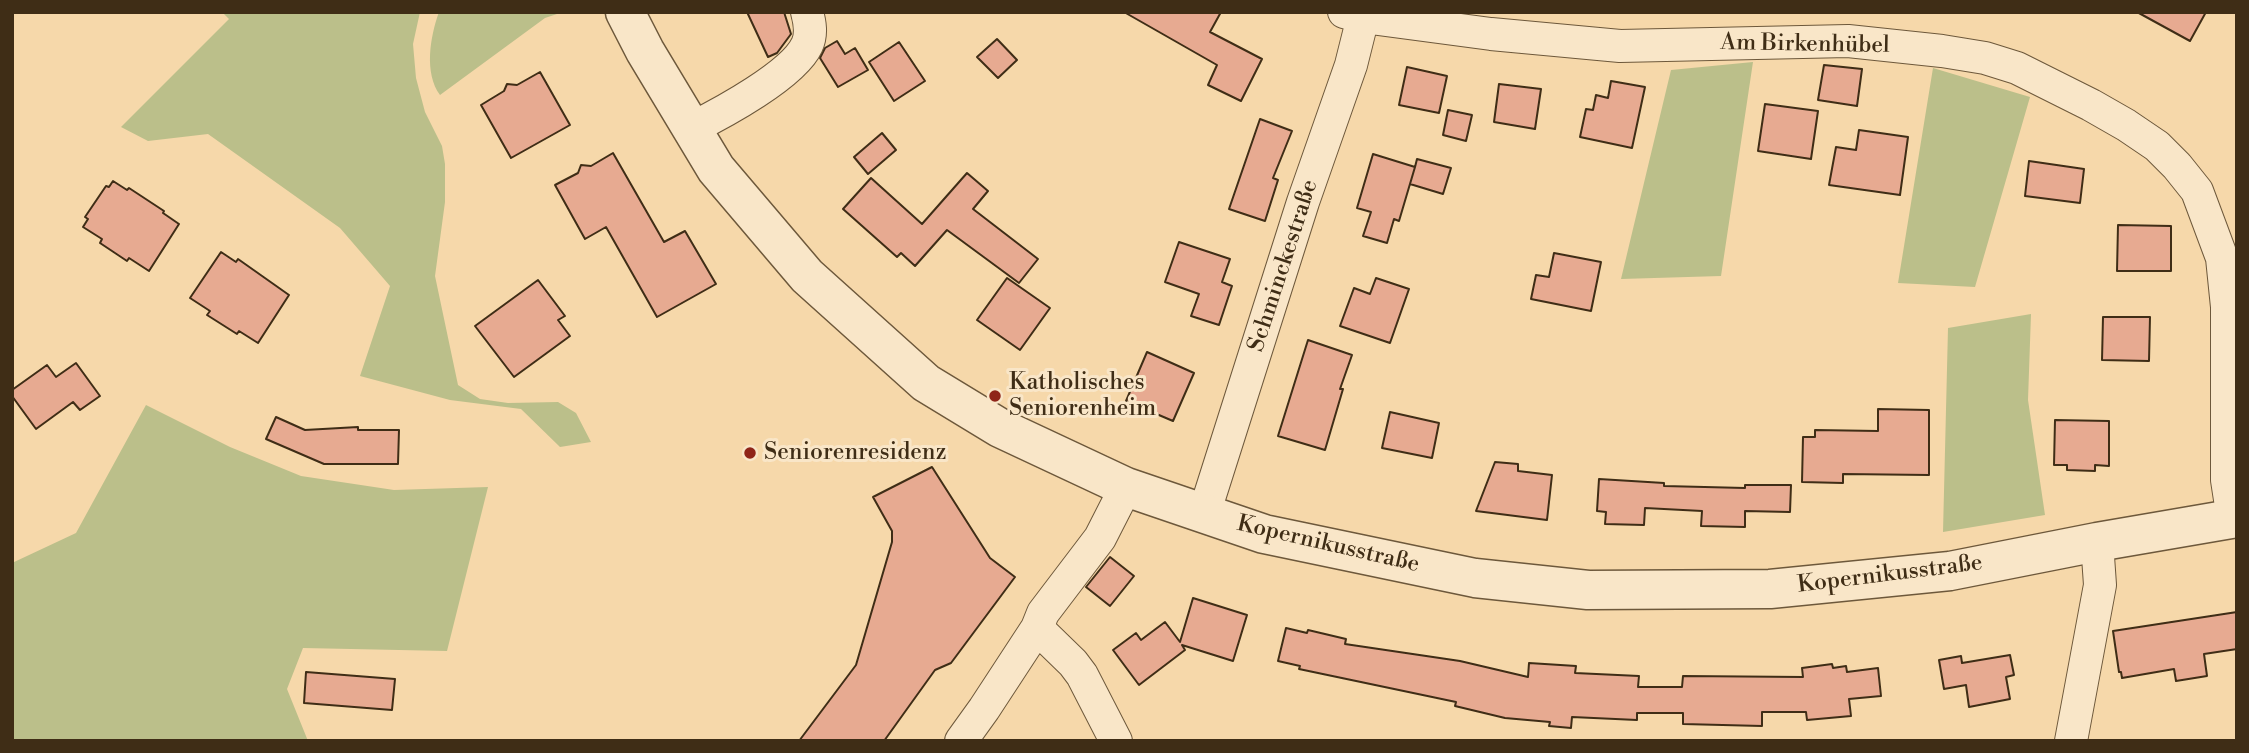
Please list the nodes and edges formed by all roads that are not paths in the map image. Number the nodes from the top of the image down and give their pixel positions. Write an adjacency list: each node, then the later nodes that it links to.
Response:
1 (625, 12): 4 (street, Kopernikusstraße)
2 (807, 12): 4 (street)
3 (1354, 15): 5 (street, Am Birkenhübel); 7 (street, Schminckestraße)
4 (692, 128): 6 (street, Kopernikusstraße)
5 (2230, 253): 8 (street, Am Birkenhübel)
6 (1126, 487): 7 (street, Kopernikusstraße); 10 (street)
7 (1204, 514): 9 (street, Kopernikusstraße)
8 (2235, 518): 9 (street, Kopernikusstraße)
9 (2097, 542): 13 (street)
10 (1037, 628): 11 (street); 12 (street)
11 (961, 741)
12 (1116, 741)
13 (2071, 741)

